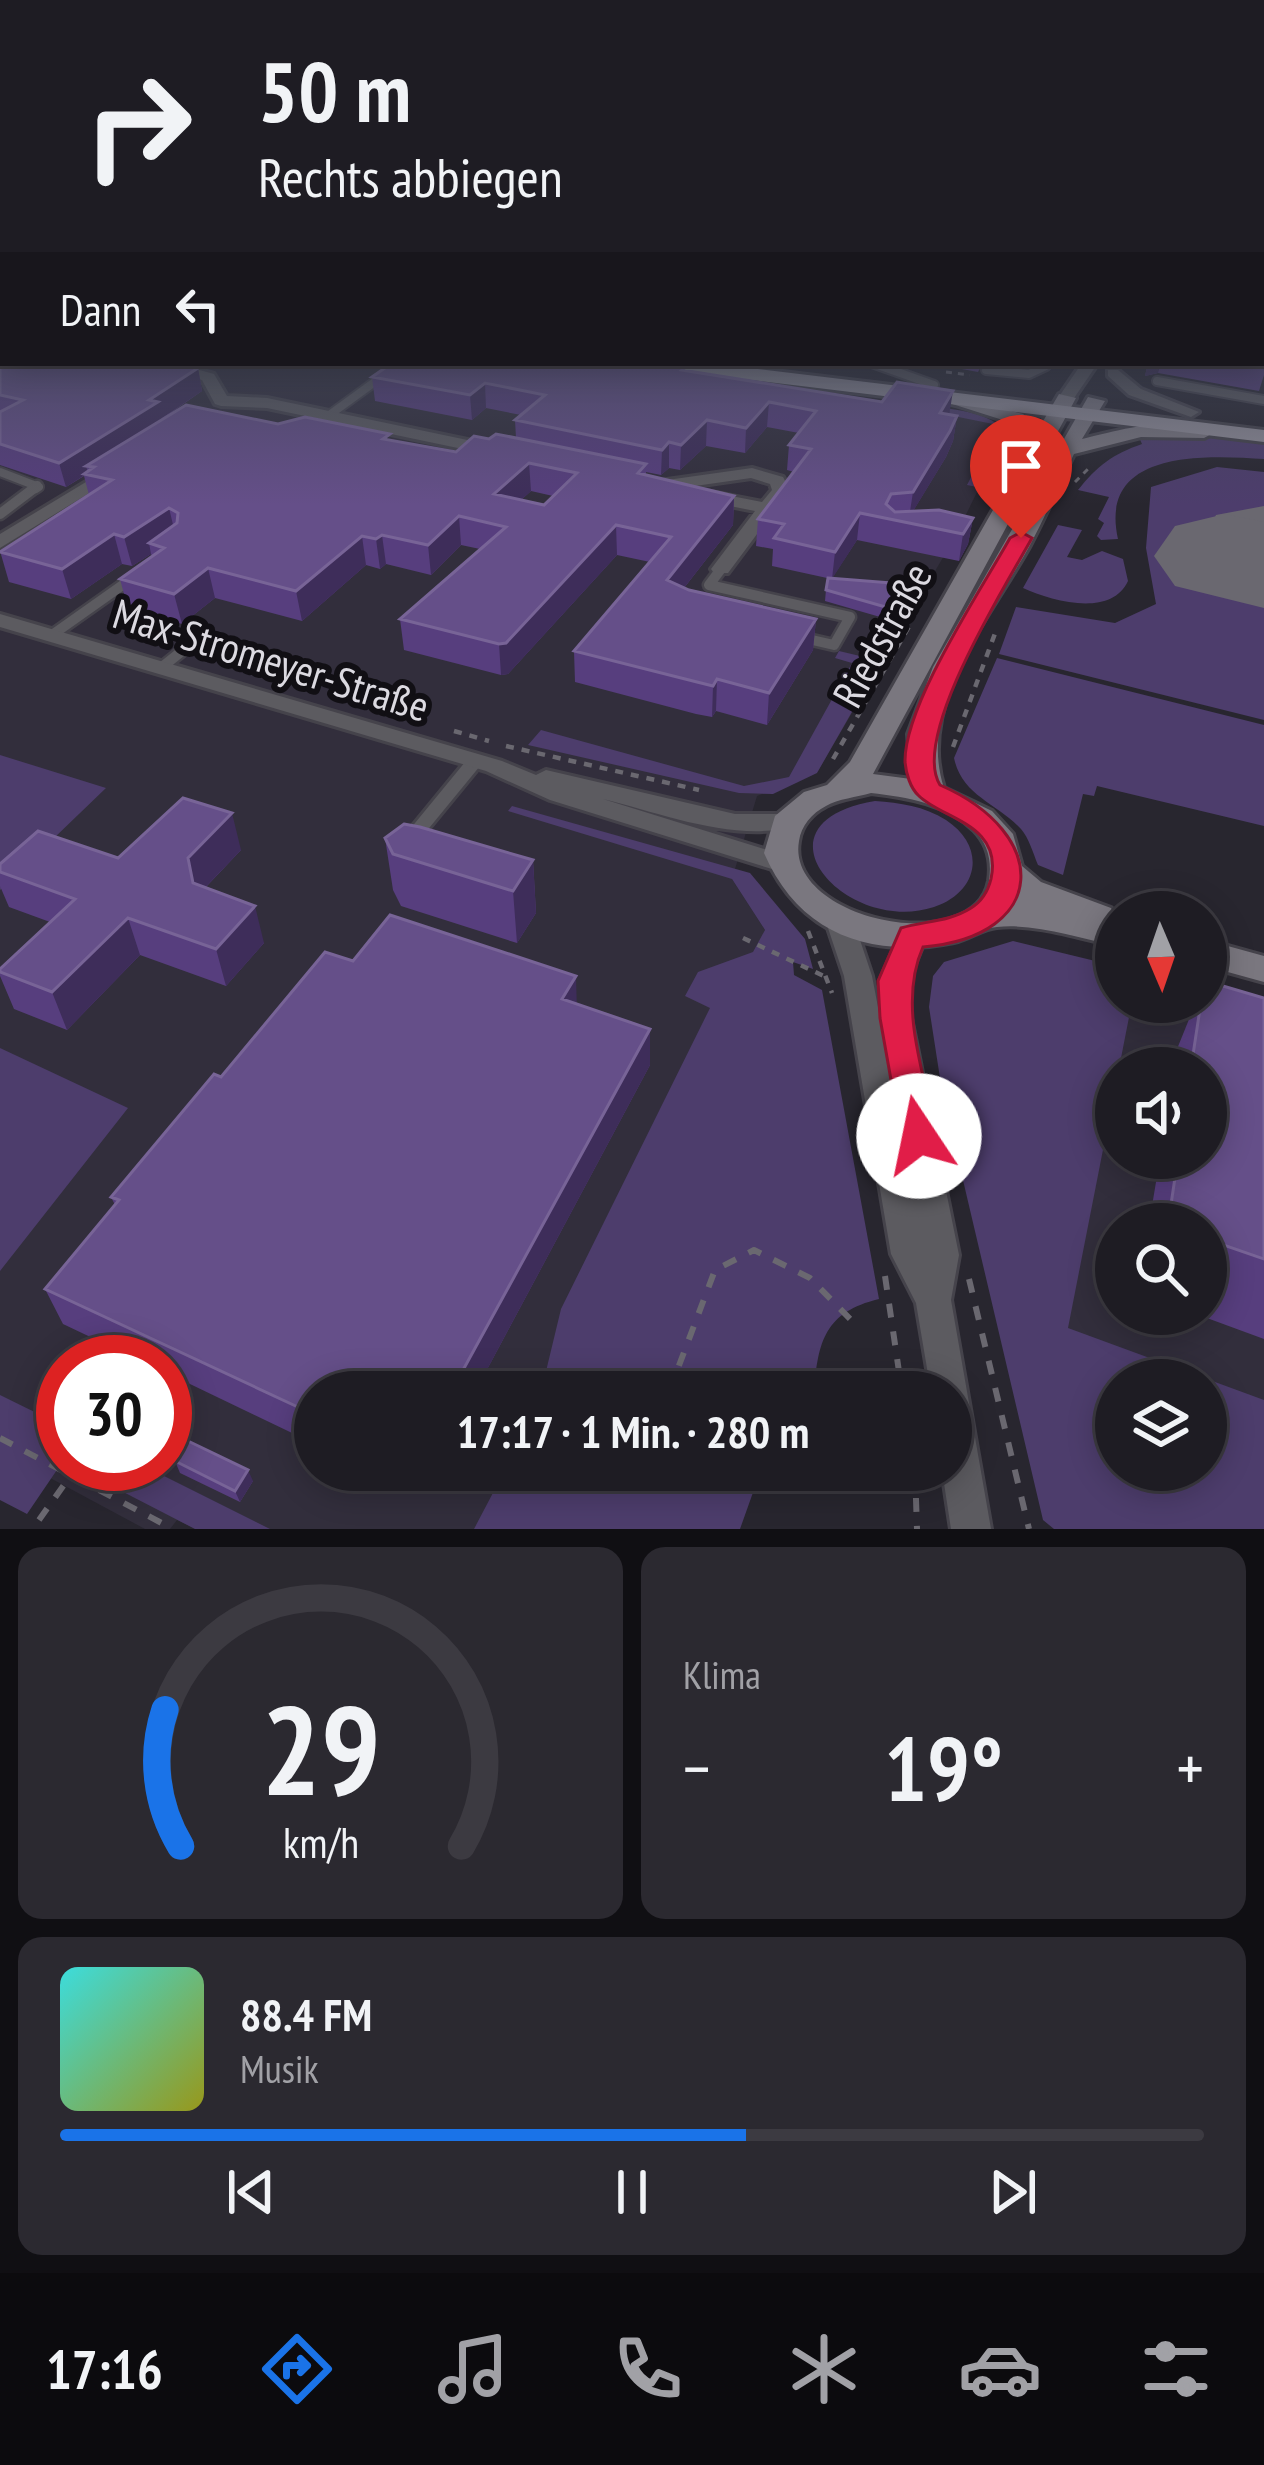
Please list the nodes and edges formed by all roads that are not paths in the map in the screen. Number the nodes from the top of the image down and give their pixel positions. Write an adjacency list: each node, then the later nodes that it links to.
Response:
1 (167, 366): 12 (street)
2 (407, 366): 18 (lane)
3 (691, 366): 11 (main road)
4 (752, 366): 11 (main road)
5 (880, 366): 11 (lane)
6 (1046, 366): 9 (lane)
7 (1088, 366): 14 (street)
8 (1116, 368): 15 (street); 16 (street)
9 (986, 370)
10 (1156, 381): 13 (lane)
11 (943, 391): 14 (main road); 22 (street)
12 (221, 400): 17 (street); 18 (street)
13 (1264, 400)
14 (1062, 404): 15 (main road); 22 (street, Riedstraße)
15 (1091, 407): 16 (main road); 20 (main road); 22 (street, Riedstraße)
16 (1191, 412): 19 (main road)
17 (203, 414)
18 (333, 421): 23 (street)
19 (1264, 422)
20 (1240, 433): 21 (main road); 22 (street)
21 (1264, 436)
22 (1055, 446): 39 (street, Riedstraße); 40 (street, Riedstraße)
23 (521, 457)
24 (122, 465): 28 (street)
25 (0, 472): 27 (lane)
26 (767, 508): 26 (street); 30 (street)
27 (0, 514)
28 (0, 542)
29 (140, 573): 33 (lane)
30 (715, 577): 31 (lane); 34 (lane)
31 (700, 598)
32 (0, 620): 33 (street, Max-Stromeyer-Straße)
33 (52, 635): 36 (street, Max-Stromeyer-Straße)
34 (793, 635)
35 (196, 640): 36 (lane)
36 (162, 667): 37 (street, Max-Stromeyer-Straße)
37 (475, 761): 38 (street, Max-Stromeyer-Straße); 42 (lane)
38 (520, 775): 41 (street, Max-Stromeyer-Straße); 43 (street, Max-Stromeyer-Straße)
39 (841, 787): 40 (street); 41 (street)
40 (930, 791): 44 (street)
41 (788, 820): 43 (street)
42 (399, 854)
43 (782, 863): 47 (street)
44 (1008, 872): 45 (street); 46 (street)
45 (984, 915): 48 (street); 49 (street)
46 (1095, 919)
47 (840, 922): 49 (street); 52 (street)
48 (1095, 925)
49 (912, 937): 52 (street)
50 (1227, 959): 51 (street)
51 (1264, 969)
52 (933, 1300): 53 (street)
53 (946, 1371)
54 (964, 1491): 55 (street)
55 (970, 1529)

